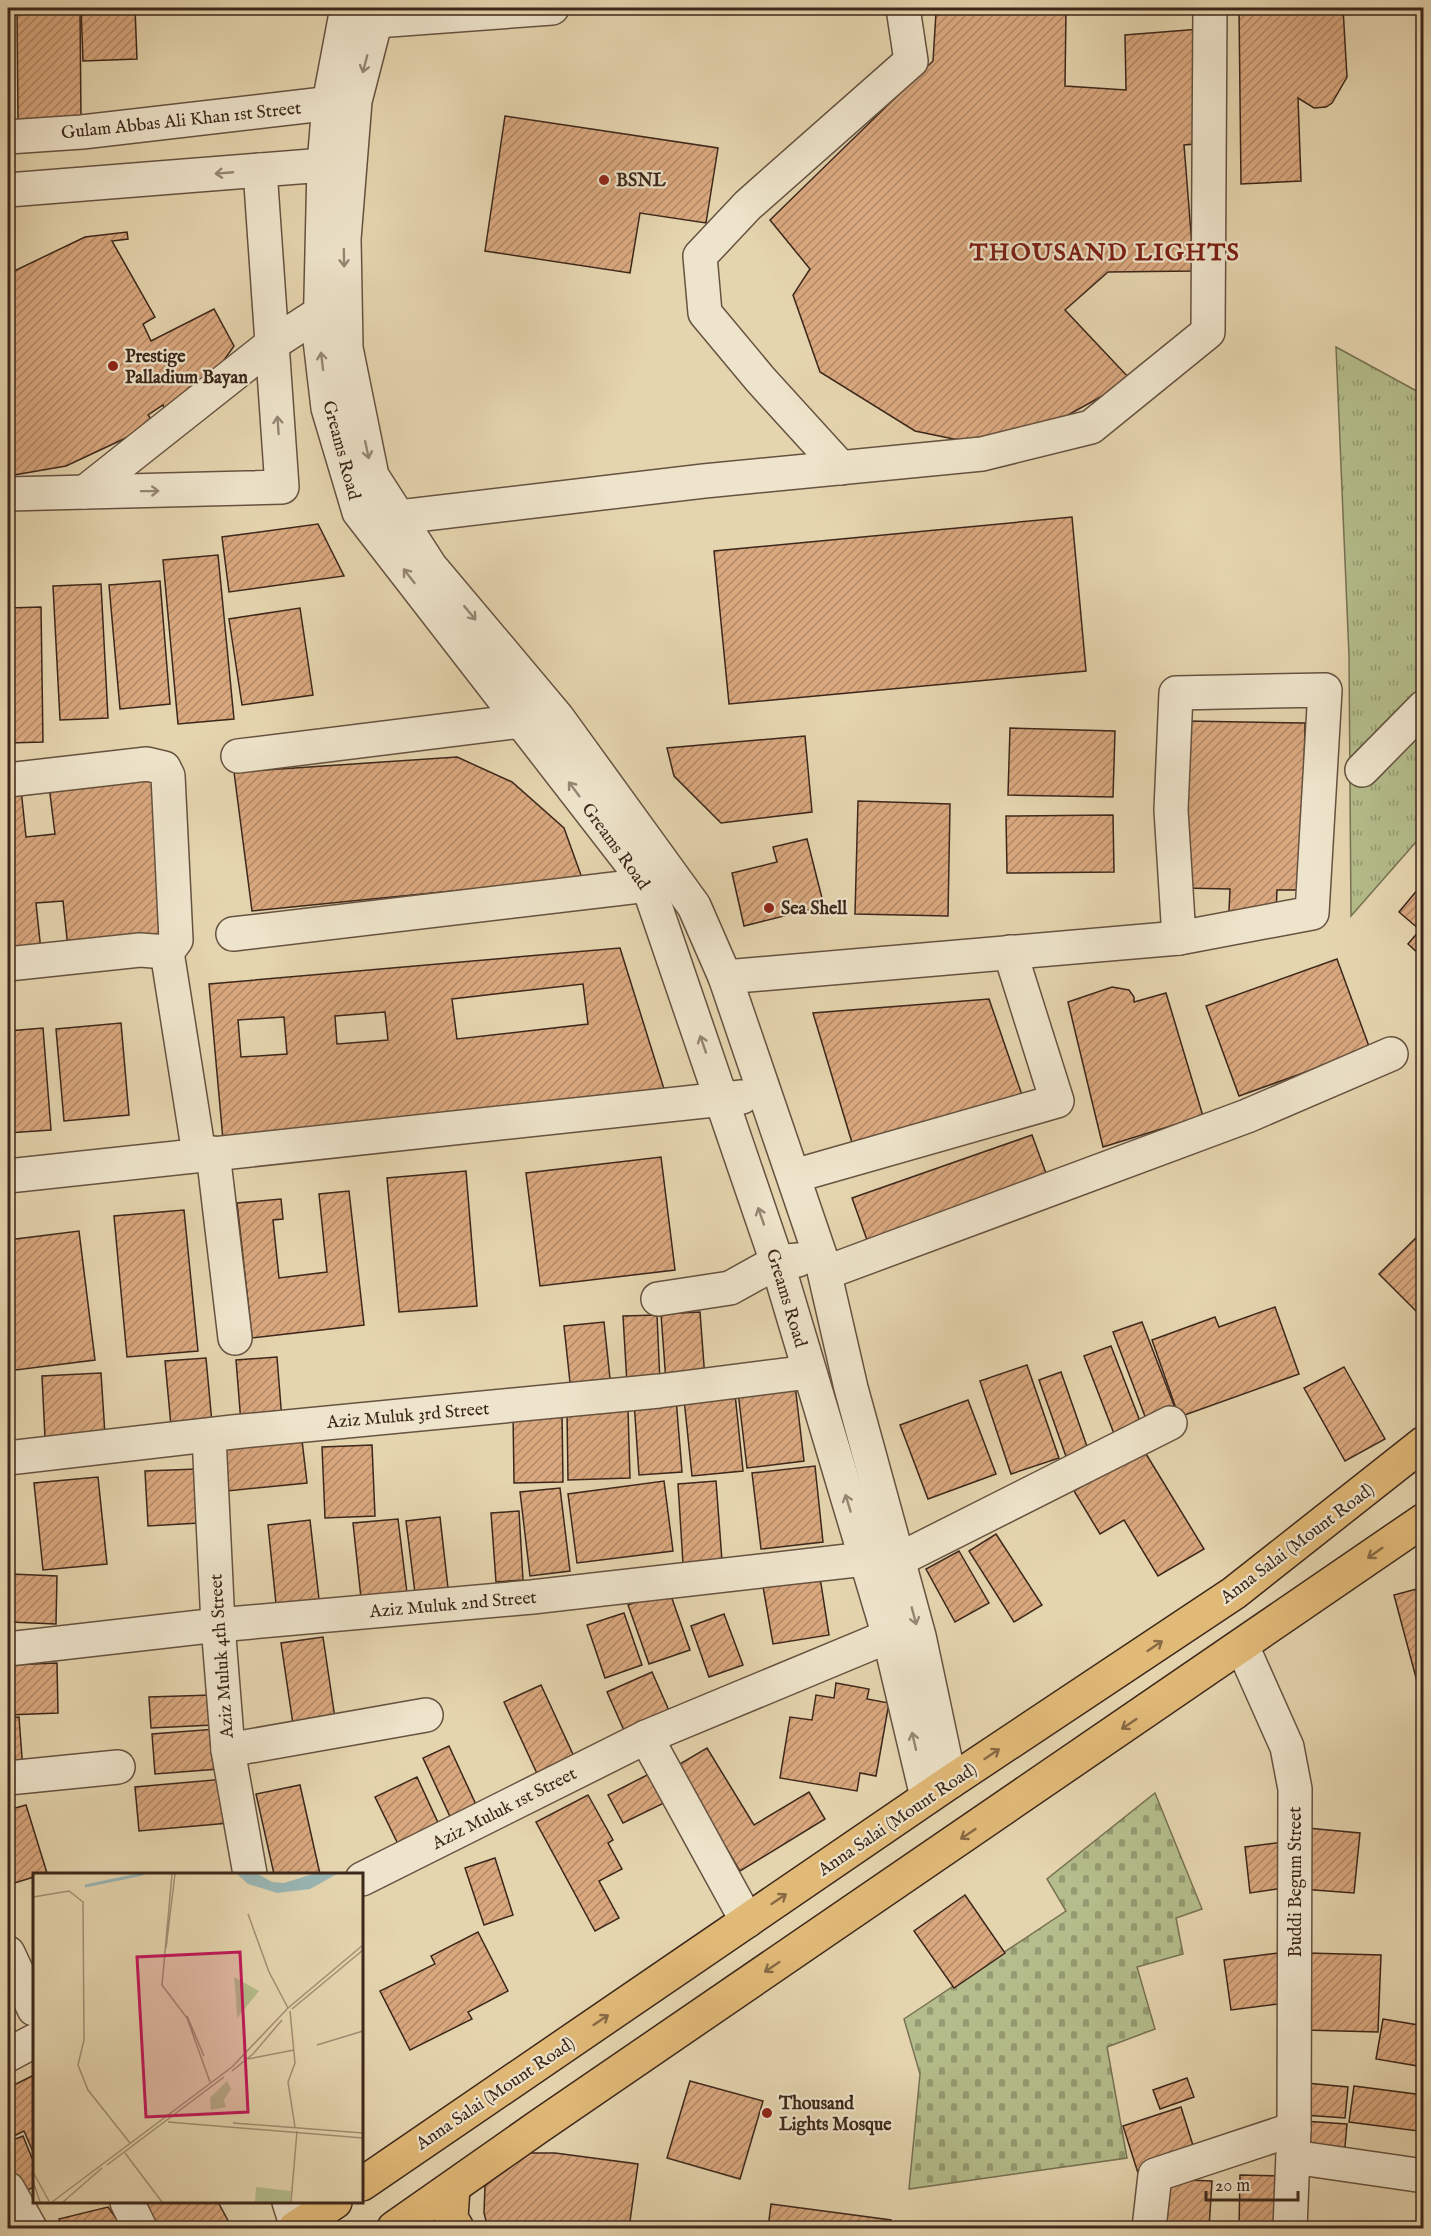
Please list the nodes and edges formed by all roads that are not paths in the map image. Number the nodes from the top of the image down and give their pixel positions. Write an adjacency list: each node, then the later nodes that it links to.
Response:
1 (552, 8): 4 (street)
2 (903, 8): 12 (street)
3 (1210, 8): 12 (street)
4 (367, 12): 5 (street, Greams Road)
5 (342, 102): 6 (street, Gulam Abbas Ali Khan 1st Street); 7 (street, Greams Road); 15 (street, Greams Road, one-way to 15)
6 (8, 136)
7 (324, 165): 8 (street); 10 (street, Greams Road)
8 (260, 170): 9 (street, one-way to 9); 11 (street)
9 (8, 190)
10 (321, 313): 11 (street); 17 (street, Greams Road, one-way to 10)
11 (272, 344): 13 (street); 13 (street, one-way to 11)
12 (841, 468): 15 (street)
13 (85, 492): 14 (street)
14 (8, 494)
15 (399, 517): 27 (street, Greams Road, one-way to 27)
16 (1424, 706): 19 (street)
17 (522, 721): 18 (street); 21 (street, Greams Road, one-way to 17)
18 (238, 756)
19 (1362, 770)
20 (8, 780): 24 (street)
21 (648, 885): 22 (street); 30 (street, Greams Road, one-way to 21)
22 (233, 934)
23 (1179, 938): 23 (street); 25 (street)
24 (167, 952): 26 (street); 31 (street)
25 (1010, 952): 27 (street); 33 (street)
26 (8, 964)
27 (725, 977): 29 (street, Greams Road)
28 (1391, 1054): 35 (street)
29 (766, 1093): 30 (street); 33 (street, Greams Road)
30 (722, 1100): 31 (street); 34 (street, Greams Road, one-way to 30)
31 (206, 1153): 32 (street); 37 (street)
32 (8, 1176)
33 (794, 1176): 35 (street, Greams Road)
34 (777, 1262): 35 (street); 36 (street); 38 (street, Greams Road)
35 (823, 1265): 45 (street, Greams Road)
36 (658, 1299)
37 (235, 1338)
38 (809, 1372): 40 (street, Aziz Muluk 3rd Street); 44 (street, Greams Road, one-way to 38)
39 (1170, 1423): 45 (street)
40 (209, 1436): 42 (street, Aziz Muluk 3rd Street); 46 (street, Aziz Muluk 4th Street)
41 (1424, 1443): 55 (main road, Anna Salai (Mount Road), one-way to 41)
42 (8, 1458)
43 (1424, 1520): 48 (main road, one-way to 48)
44 (865, 1559): 45 (street, Aziz Muluk 2nd Street); 46 (street, Aziz Muluk 2nd Street); 47 (street, Greams Road)
45 (898, 1560): 55 (street, Greams Road, one-way to 55)
46 (218, 1625): 49 (street, Aziz Muluk 2nd Street); 52 (street, Aziz Muluk 4th Street)
47 (889, 1636): 51 (street, Aziz Muluk 1st Street); 55 (street, Greams Road, one-way to 47)
48 (1242, 1646): 63 (street, Buddi Begum Street); 66 (main road, one-way to 66)
49 (8, 1649)
50 (426, 1715): 52 (street)
51 (646, 1737): 57 (street, Aziz Muluk 1st Street); 58 (street)
52 (228, 1750): 56 (street, Aziz Muluk 4th Street)
53 (118, 1767): 54 (street)
54 (8, 1779)
55 (939, 1790): 58 (main road, Anna Salai (Mount Road), one-way to 55)
56 (250, 1873)
57 (363, 1878)
58 (747, 1921): 65 (main road, Anna Salai (Mount Road), one-way to 58)
59 (8, 1953): 60 (street)
60 (33, 2007)
61 (33, 2042): 62 (street)
62 (8, 2055)
63 (1294, 2143): 64 (street); 75 (street); 76 (street, Buddi Begum Street)
64 (1424, 2176)
65 (363, 2183)
66 (453, 2188): 73 (main road); 74 (main road)
67 (8, 2189): 71 (street)
68 (127, 2203): 72 (street)
69 (333, 2203): 70 (main road)
70 (294, 2219)
71 (30, 2229)
72 (140, 2229)
73 (394, 2229)
74 (457, 2229)
75 (1149, 2229)
76 (1290, 2229)

